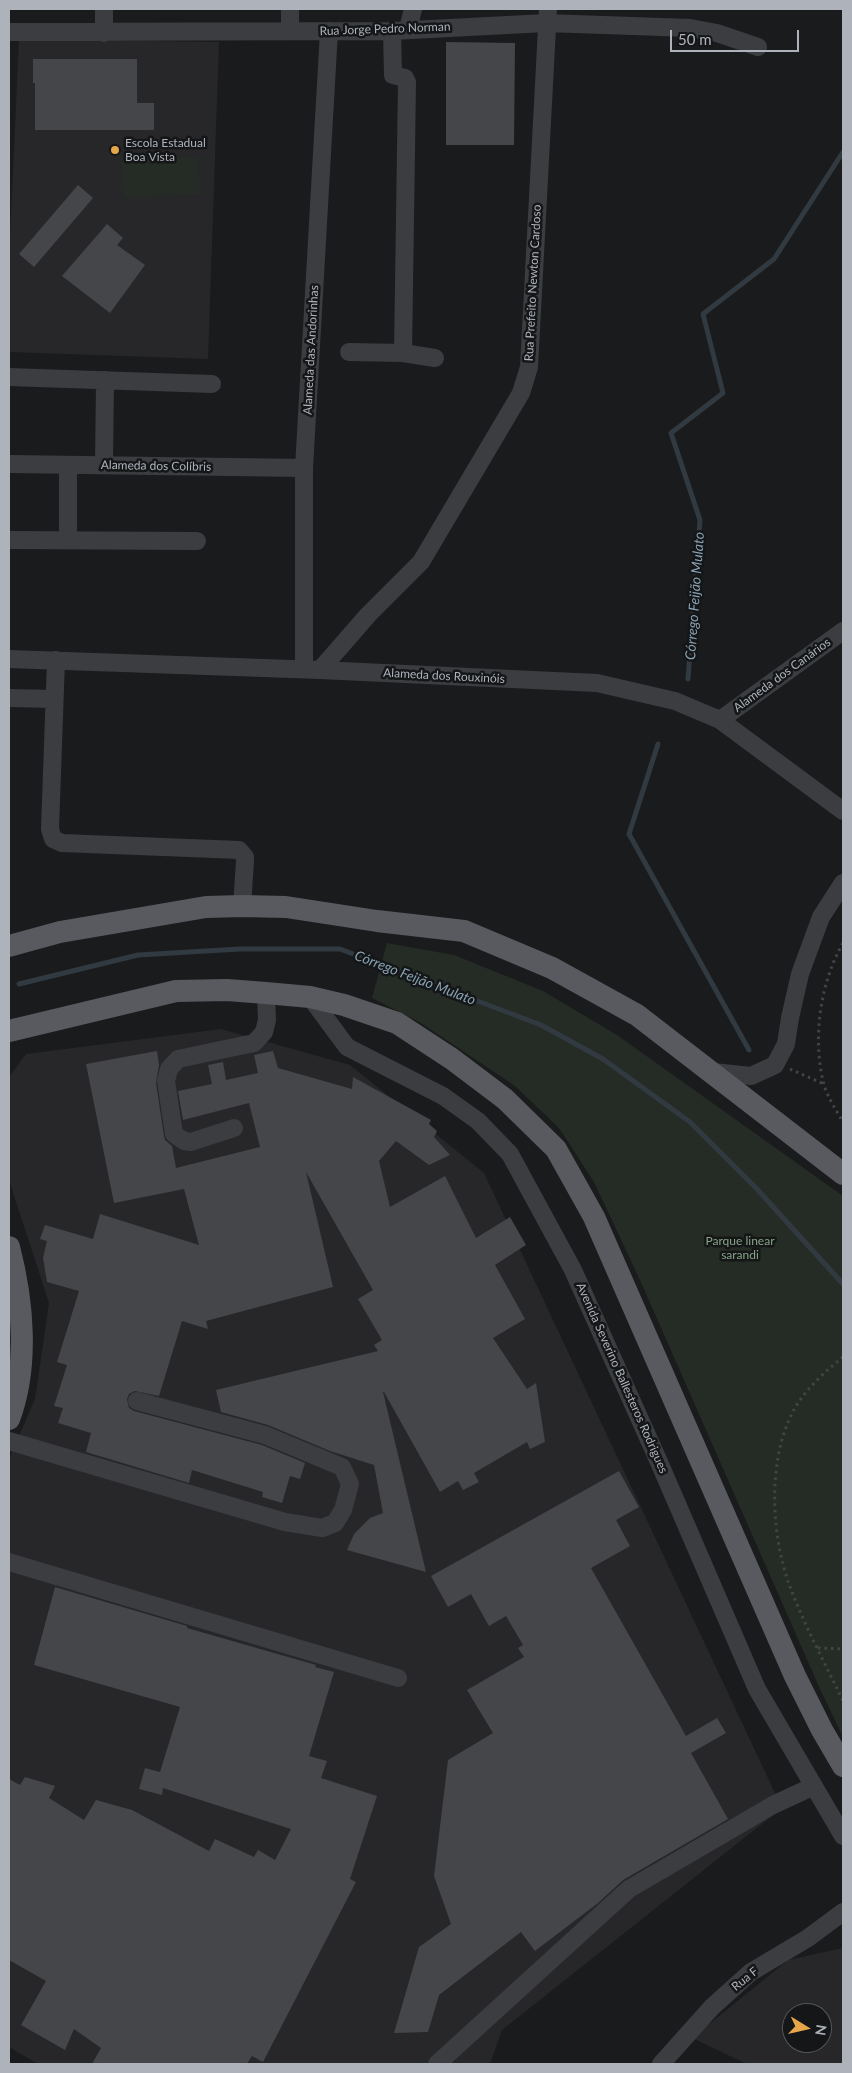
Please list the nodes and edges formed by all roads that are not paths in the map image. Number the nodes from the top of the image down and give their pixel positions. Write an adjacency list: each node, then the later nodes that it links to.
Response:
1 (104, 9): 9 (street)
2 (290, 9): 6 (street)
3 (413, 9): 5 (street)
4 (547, 16): 5 (street, Rua Jorge Pedro Norman); 10 (street, Rua Jorge Pedro Norman); 27 (street, Rua Prefeito Newton Cardoso)
5 (400, 30): 7 (street, Rua Jorge Pedro Norman); 12 (street)
6 (290, 31): 7 (street, Rua Jorge Pedro Norman); 9 (street, Rua Jorge Pedro Norman)
7 (328, 31): 20 (street, Alameda das Andorinhas)
8 (9, 32): 9 (street, Rua Jorge Pedro Norman)
9 (104, 33)
10 (758, 47)
11 (349, 352): 12 (street)
12 (403, 353): 13 (street)
13 (435, 358)
14 (9, 377): 15 (street)
15 (105, 380): 16 (street); 18 (street)
16 (212, 384)
17 (9, 464): 19 (street, Alameda dos Colíbris)
18 (104, 465): 19 (street, Alameda dos Colíbris); 20 (street, Alameda dos Colíbris)
19 (68, 466): 22 (street)
20 (304, 468): 27 (street, Alameda das Andorinhas)
21 (9, 540): 22 (street)
22 (68, 540): 23 (street)
23 (197, 541)
24 (843, 631): 30 (street, Alameda dos Canários)
25 (9, 659): 26 (street, Alameda dos Rouxinóis)
26 (56, 660): 27 (street, Alameda dos Rouxinóis); 29 (street)
27 (312, 670): 30 (street, Alameda dos Rouxinóis)
28 (9, 698): 29 (street)
29 (54, 699): 33 (street)
30 (720, 720): 31 (street, Alameda dos Rouxinóis)
31 (843, 811)
32 (843, 883): 40 (street)
33 (242, 906): 34 (main road); 40 (main road)
34 (60, 932): 35 (main road); 36 (main road)
35 (9, 940)
36 (9, 946)
37 (266, 993): 38 (main road); 39 (main road); 41 (street)
38 (310, 997): 49 (main road); 50 (street, Avenida Severino Ballesteros Rodrigues)
39 (10, 1030)
40 (713, 1072): 42 (main road)
41 (234, 1128)
42 (843, 1174)
43 (9, 1247): 45 (main road)
44 (137, 1401): 46 (street)
45 (9, 1419)
46 (9, 1441)
47 (9, 1562): 48 (street)
48 (398, 1678)
49 (843, 1766)
50 (814, 1786): 51 (street, Avenida Severino Ballesteros Rodrigues); 53 (street)
51 (843, 1836)
52 (843, 1912): 54 (street, Rua F)
53 (437, 2064)
54 (661, 2064)

